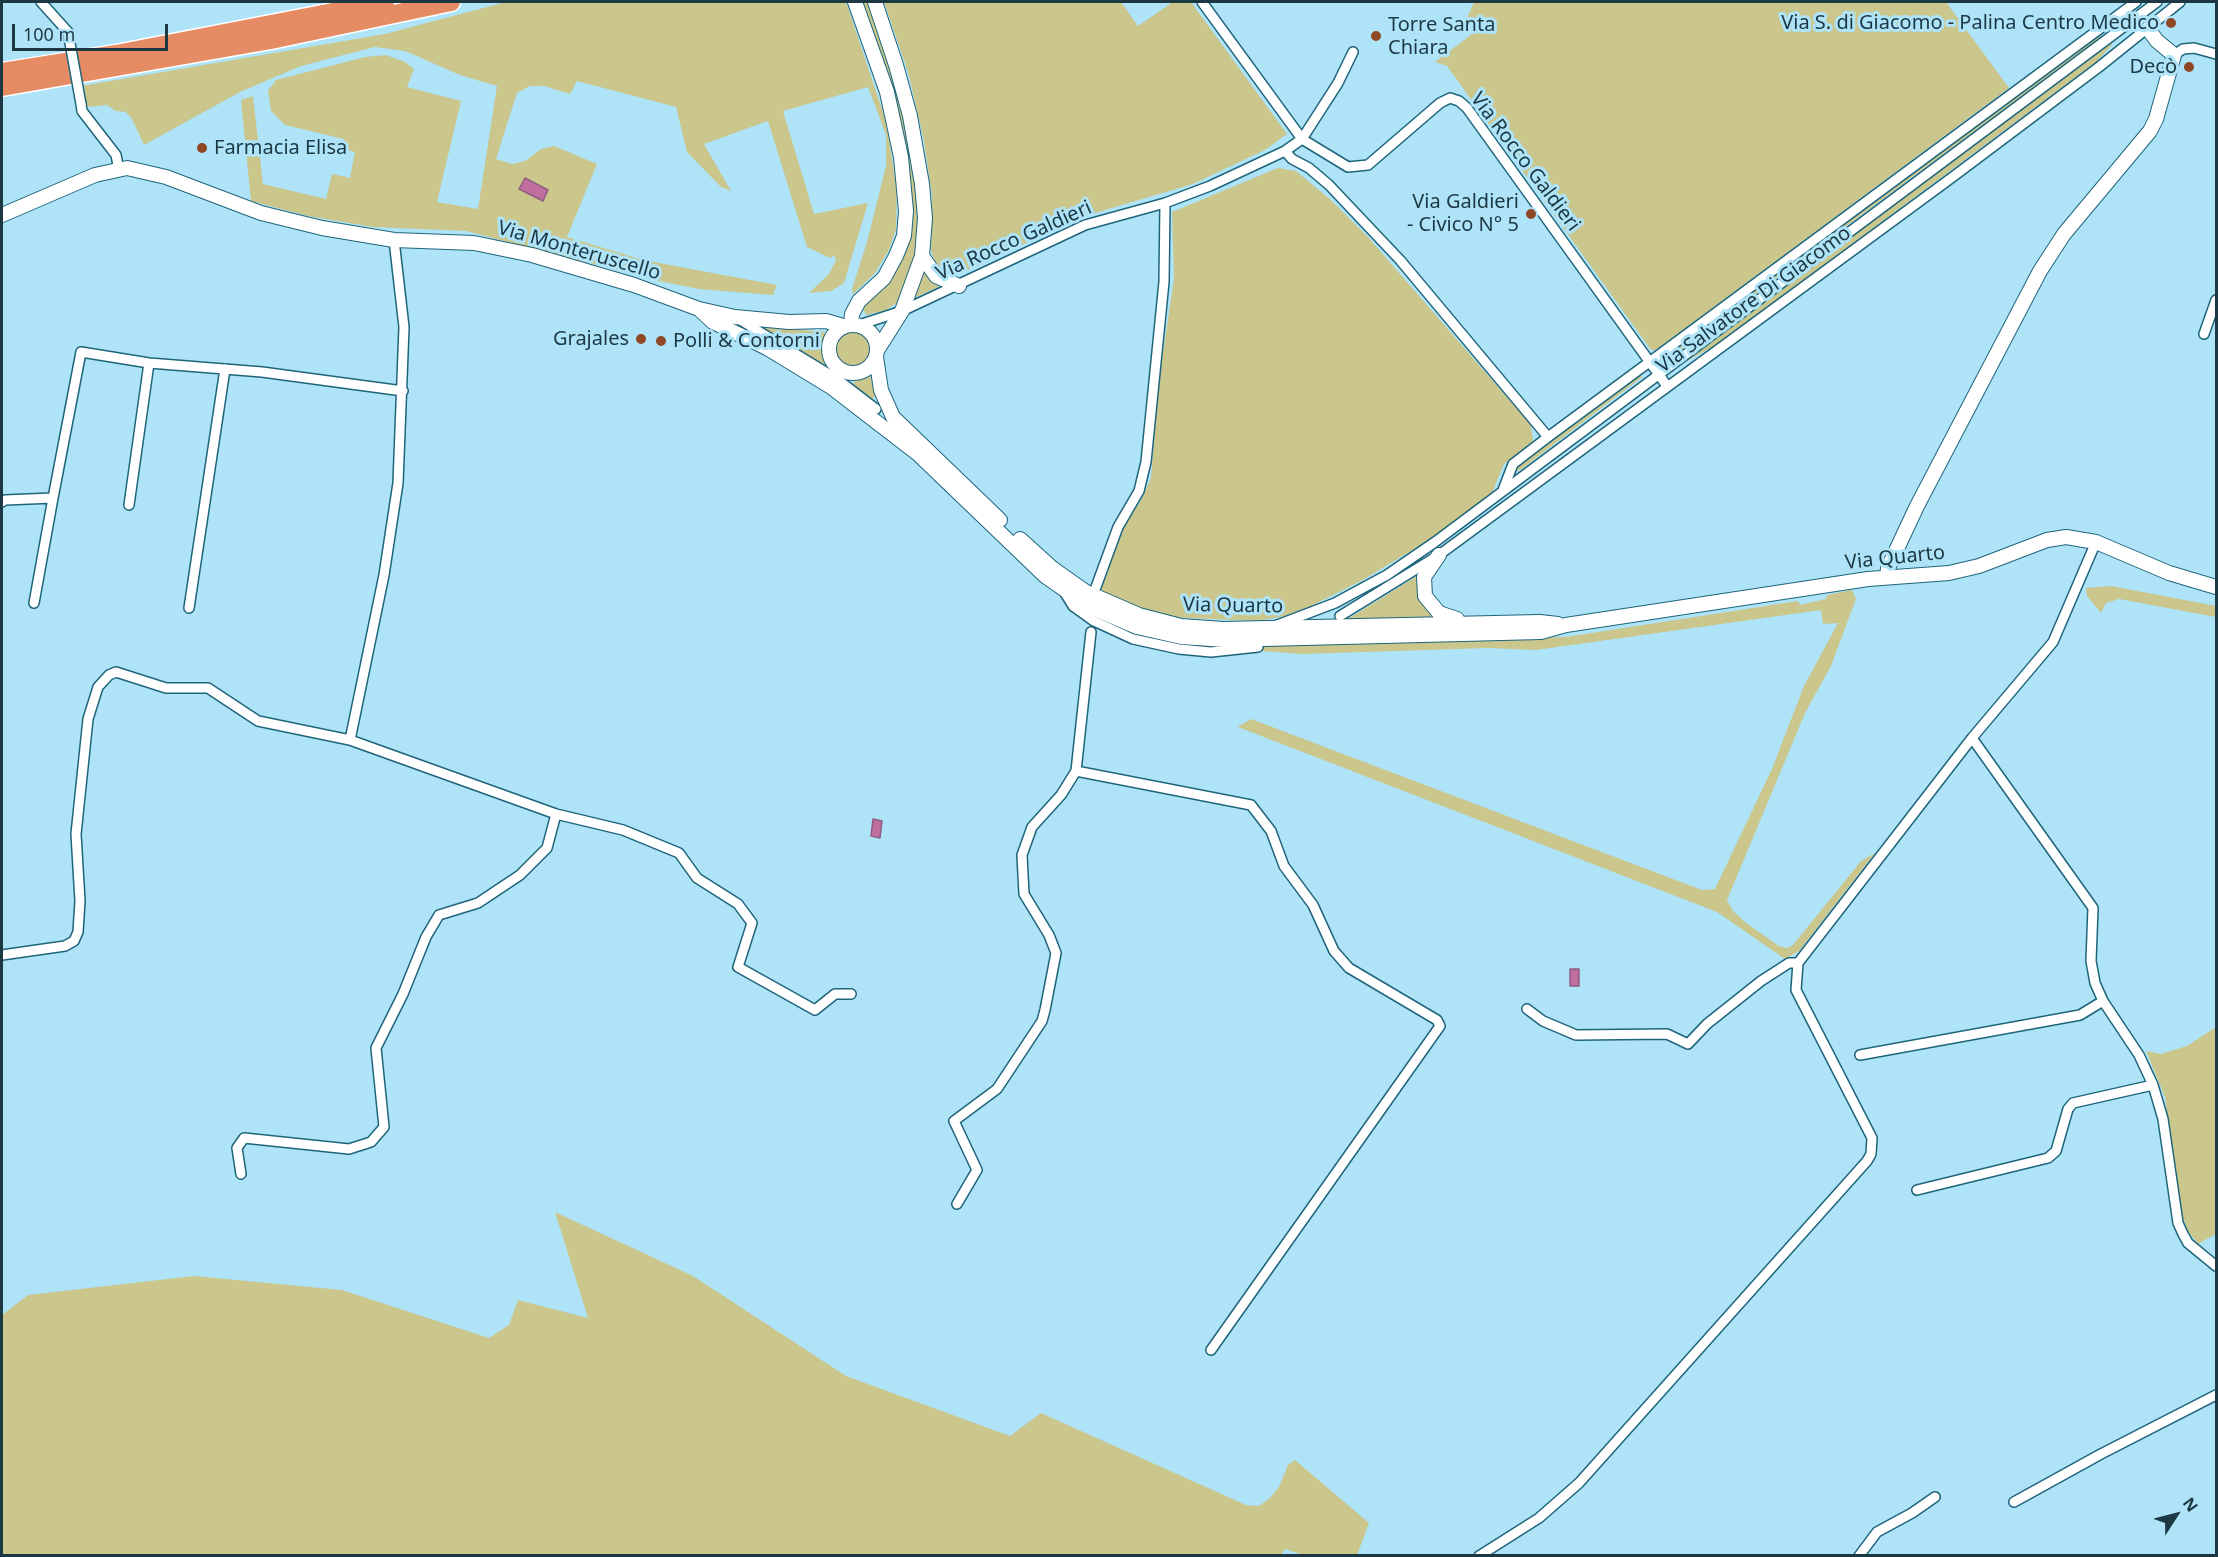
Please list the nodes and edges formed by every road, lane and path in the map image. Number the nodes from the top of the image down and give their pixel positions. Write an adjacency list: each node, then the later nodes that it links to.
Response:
1 (40, 2): 19 (street, bridge)
2 (385, 2): 15 (highway)
3 (451, 2): 16 (highway)
4 (855, 2): 26 (street)
5 (875, 2): 23 (street)
6 (1202, 2): 17 (street)
7 (2136, 2): 34 (street, Via Salvatore Di Giacomo)
8 (2156, 2): 10 (street); 37 (street, Via Salvatore Di Giacomo)
9 (2180, 2): 10 (street, Via Salvatore Di Giacomo)
10 (2165, 15): 11 (street, Via Salvatore Di Giacomo)
11 (2148, 29): 14 (street); 39 (street, Via Salvatore Di Giacomo)
12 (1353, 52): 17 (street)
13 (2217, 54): 14 (street)
14 (2174, 55): 49 (street)
15 (2, 72)
16 (2, 87)
17 (1302, 139): 18 (street, Via Rocco Galdieri); 34 (street, Via Rocco Galdieri)
18 (1285, 151): 20 (street, Via Rocco Galdieri); 42 (street)
19 (118, 170): 21 (street, Via Monteruscello); 22 (street, Via Monteruscello)
20 (1165, 203): 24 (street, Via Rocco Galdieri); 50 (street)
21 (2, 215)
22 (394, 240): 27 (street, Via Monteruscello); 40 (street)
23 (922, 256): 24 (street); 28 (street)
24 (959, 286): 28 (street, Via Rocco Galdieri)
25 (2217, 300): 32 (street)
26 (859, 301): 30 (street); 31 (street)
27 (699, 309): 29 (street); 38 (street, Via Monteruscello)
28 (902, 311): 31 (street, Via Rocco Galdieri); 33 (street)
29 (735, 317): 30 (street); 38 (street)
30 (826, 321): 31 (street)
31 (851, 325): 33 (street); 38 (street)
32 (2204, 334)
33 (877, 353): 38 (street); 58 (street, Via Quarto)
34 (1649, 362): 37 (street, Via Rocco Galdieri); 42 (street, Via Salvatore Di Giacomo)
35 (149, 363): 36 (street); 44 (street); 46 (street)
36 (225, 369): 40 (street); 54 (street)
37 (1658, 373): 39 (street, Via Rocco Galdieri); 43 (street, Via Salvatore Di Giacomo)
38 (837, 379): 41 (street); 52 (street, Via Monteruscello)
39 (1667, 386): 48 (street, Via Salvatore Di Giacomo)
40 (403, 391): 62 (street)
41 (876, 409)
42 (1548, 436): 43 (street, Via Salvatore Di Giacomo)
43 (1503, 490): 58 (street, Via Salvatore Di Giacomo)
44 (53, 498): 45 (street); 53 (street)
45 (2, 502)
46 (129, 505)
47 (2096, 542): 49 (street, Via Quarto); 51 (street, Via Quarto); 61 (street)
48 (1439, 555): 55 (street, Via Salvatore Di Giacomo); 56 (street)
49 (1887, 577): 57 (street, Via Quarto)
50 (1096, 587)
51 (2217, 588)
52 (1064, 591): 57 (street, Via Quarto); 60 (street)
53 (34, 603)
54 (189, 608)
55 (1340, 616)
56 (1464, 623): 57 (street, Via Quarto); 58 (street, Via Quarto)
57 (1566, 625)
58 (1272, 627)
59 (1091, 632): 63 (street)
60 (1258, 647)
61 (1972, 738): 66 (street); 68 (street)
62 (350, 740): 64 (street); 65 (street)
63 (1076, 771): 74 (street); 76 (street)
64 (556, 814): 67 (street); 72 (street)
65 (2, 955)
66 (1798, 963): 69 (street); 80 (street)
67 (851, 994)
68 (2103, 1001): 70 (street); 71 (street)
69 (1527, 1010)
70 (1860, 1055)
71 (2153, 1085): 73 (street); 75 (street)
72 (241, 1173)
73 (1917, 1191)
74 (957, 1204)
75 (2217, 1266)
76 (1211, 1350)
77 (2217, 1395): 79 (street)
78 (1935, 1497): 81 (street)
79 (2014, 1502)
80 (1479, 1556)
81 (1859, 1556)

